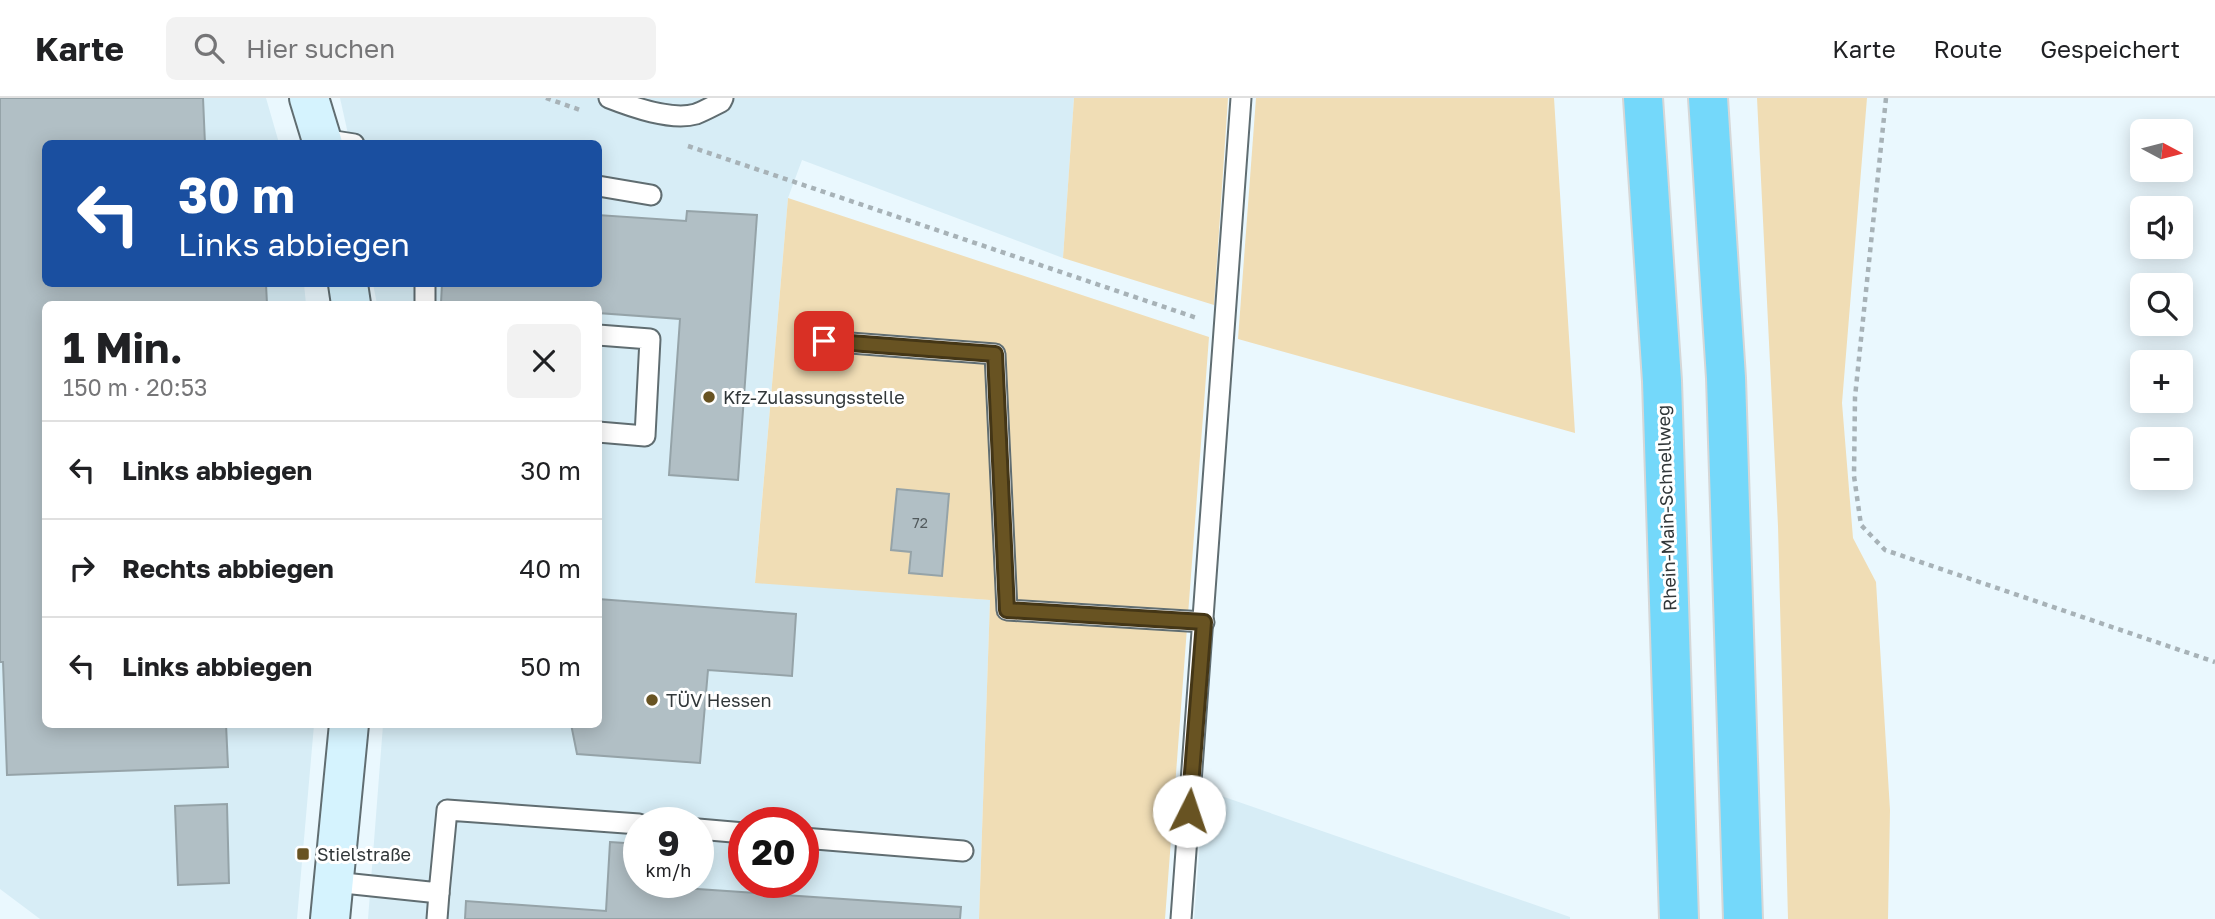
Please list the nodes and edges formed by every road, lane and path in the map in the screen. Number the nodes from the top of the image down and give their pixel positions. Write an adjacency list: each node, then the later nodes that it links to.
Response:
1 (309, 98): 10 (street)
2 (546, 98): 9 (path)
3 (609, 98): 4 (lane)
4 (723, 98)
5 (1241, 98): 14 (lane)
6 (1643, 98): 28 (highway, Rhein-Main-Schnellweg)
7 (1708, 98): 29 (highway)
8 (1886, 98): 19 (path)
9 (585, 111)
10 (332, 140)
11 (676, 142): 14 (path)
12 (602, 187): 13 (lane)
13 (651, 195)
14 (1224, 327): 18 (lane)
15 (602, 335): 17 (lane)
16 (824, 341): 18 (lane)
17 (602, 432)
18 (1204, 622): 27 (lane)
19 (2215, 662)
20 (349, 728): 25 (street)
21 (623, 823): 24 (lane)
22 (819, 839): 23 (lane)
23 (963, 850)
24 (439, 893): 25 (lane); 26 (lane)
25 (332, 900)
26 (436, 919)
27 (1181, 919)
28 (1679, 919)
29 (1743, 919)

